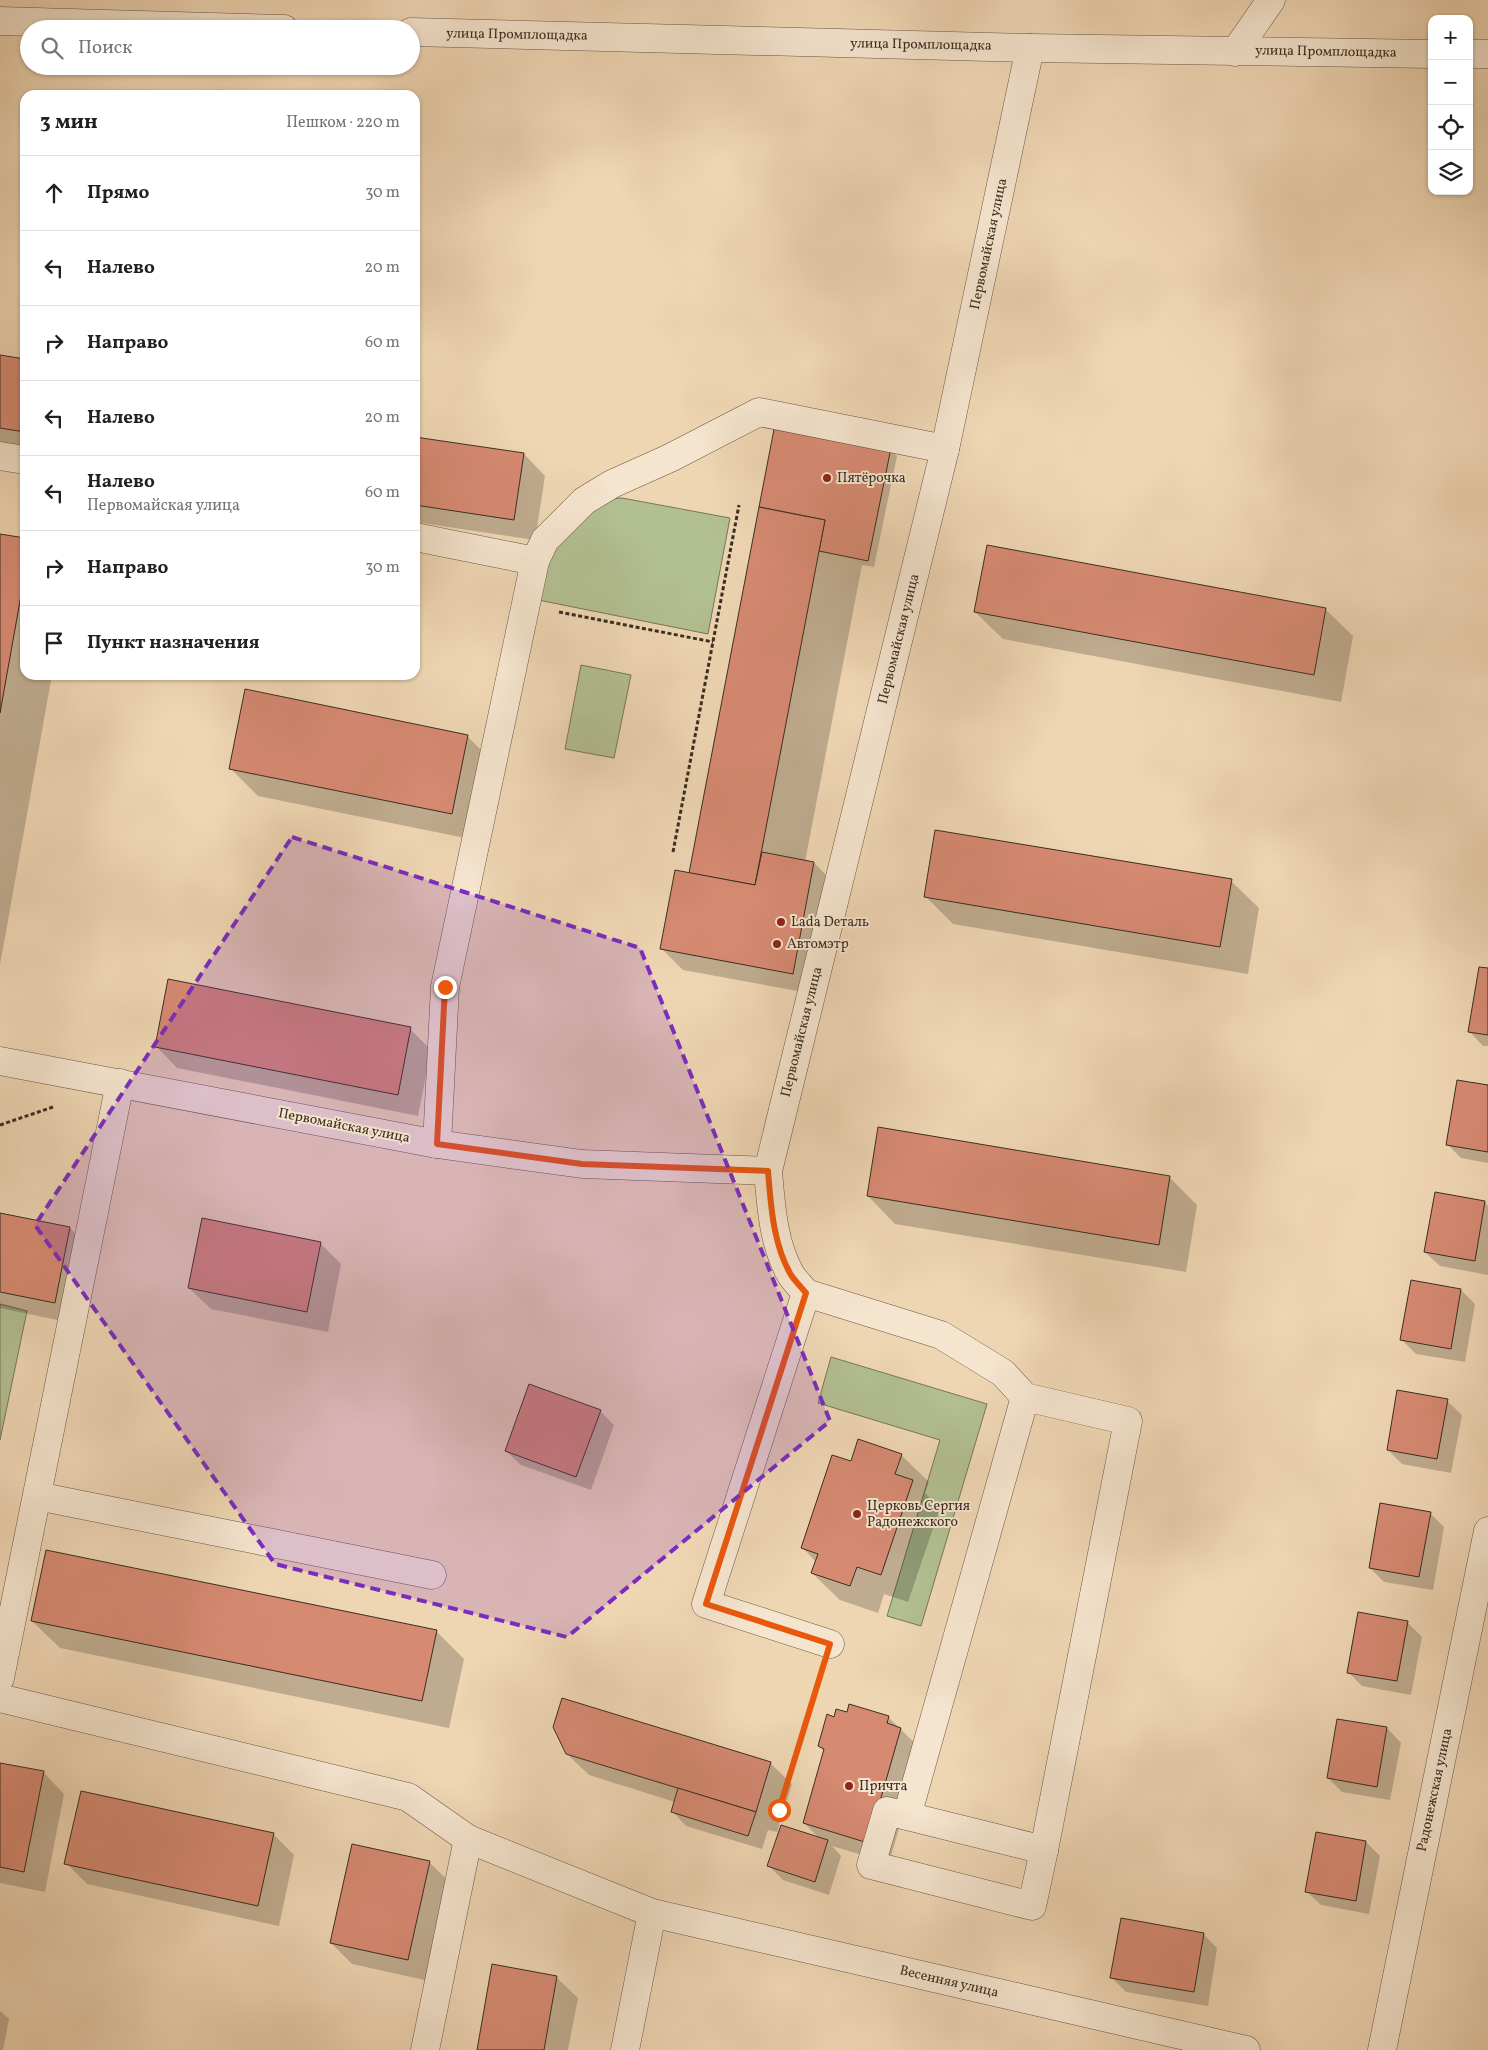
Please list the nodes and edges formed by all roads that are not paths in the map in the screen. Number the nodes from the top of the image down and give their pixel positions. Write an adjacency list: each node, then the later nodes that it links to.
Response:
1 (1270, 0): 6 (street)
2 (0, 22): 3 (street)
3 (20, 22)
4 (420, 32): 5 (street, улица Промплощадка)
5 (1030, 48): 6 (street, улица Промплощадка); 10 (street, Первомайская улица)
6 (1235, 52): 7 (street, улица Промплощадка)
7 (1428, 54)
8 (1473, 54): 9 (street)
9 (1488, 54)
10 (946, 450): 14 (street); 18 (street, Первомайская улица)
11 (0, 456): 12 (street)
12 (20, 459)
13 (420, 538): 14 (street)
14 (535, 561): 17 (street)
15 (0, 1061): 16 (street, Первомайская улица)
16 (120, 1083): 17 (street, Первомайская улица); 21 (street)
17 (437, 1144): 18 (street, Первомайская улица)
18 (768, 1171): 19 (street)
19 (806, 1293): 20 (street); 24 (street)
20 (1025, 1397): 27 (street); 29 (street)
21 (37, 1496): 23 (street); 25 (street)
22 (1488, 1531): 35 (street, Радонежская улица)
23 (432, 1575)
24 (830, 1644)
25 (0, 1678)
26 (0, 1698): 28 (street, Весенняя улица)
27 (907, 1816): 29 (street); 29 (street)
28 (468, 1839): 30 (street, Весенняя улица); 32 (street)
29 (1044, 1850)
30 (652, 1913): 31 (street, Весенняя улица); 33 (street)
31 (1141, 2038): 34 (street, Весенняя улица)
32 (425, 2050)
33 (625, 2050)
34 (1246, 2050)
35 (1382, 2050)

